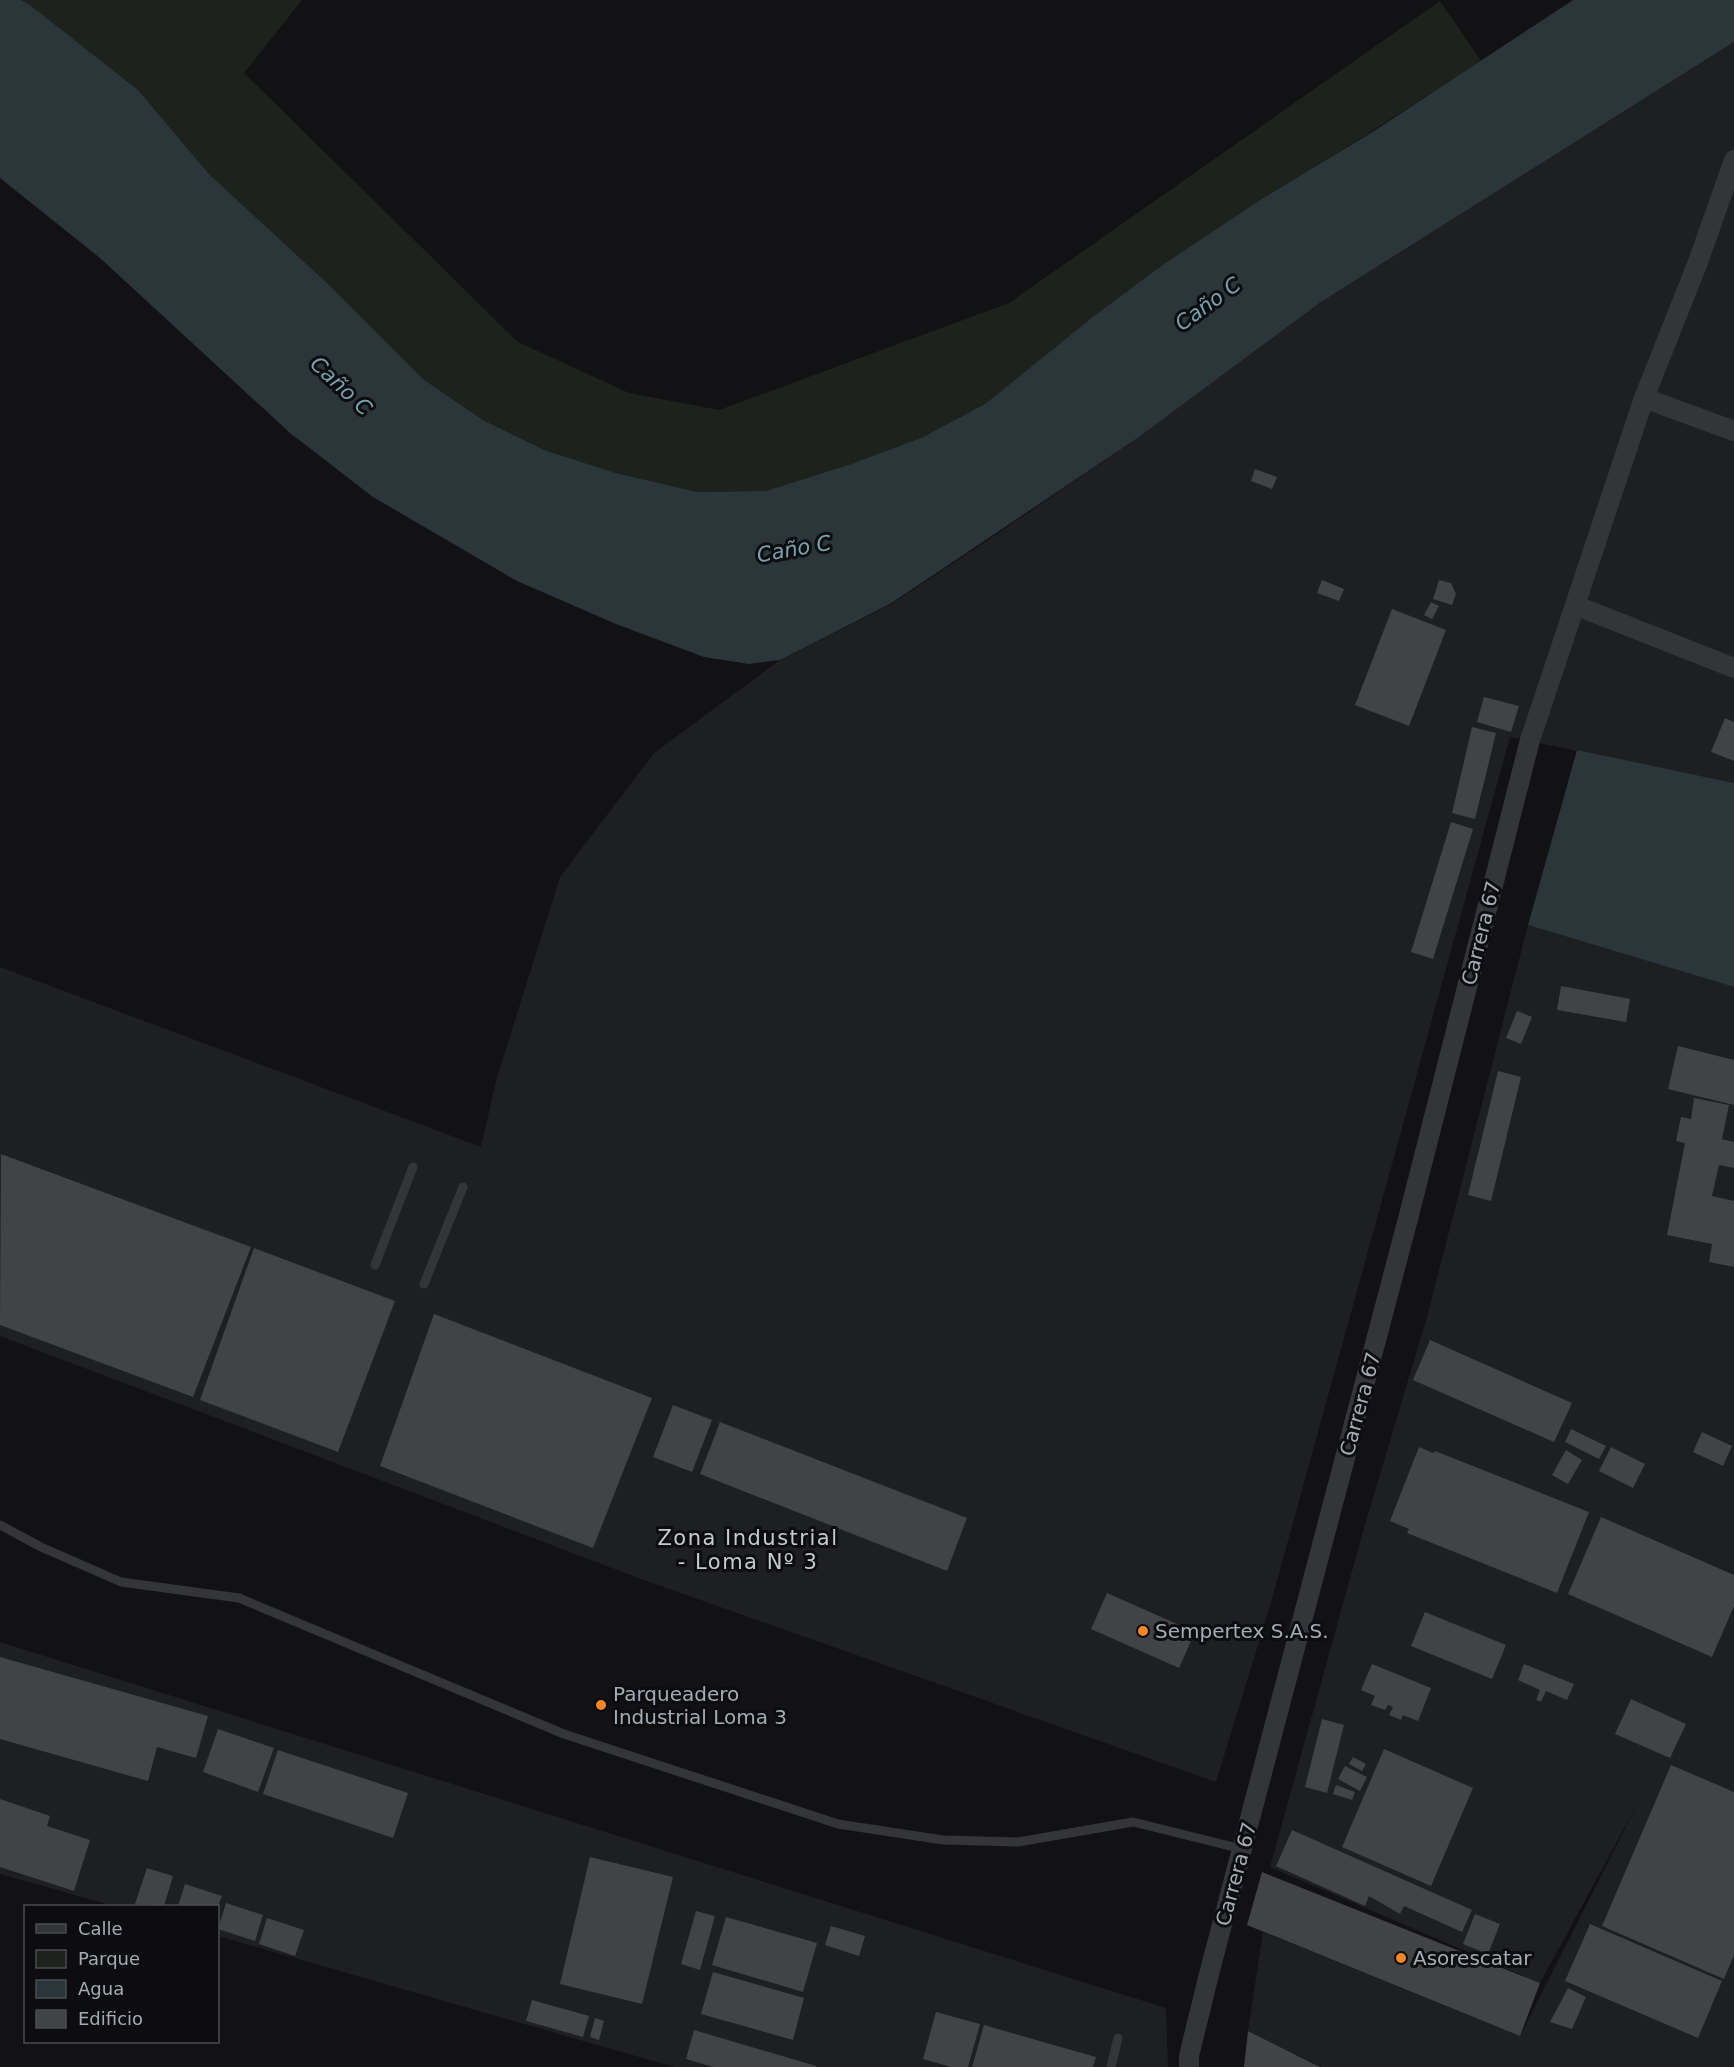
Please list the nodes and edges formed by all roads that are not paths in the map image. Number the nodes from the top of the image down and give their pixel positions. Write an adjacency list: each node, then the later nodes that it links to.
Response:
1 (1734, 160): 2 (street, Carrera 67)
2 (1644, 398): 3 (street); 4 (street, Carrera 67)
3 (1734, 431)
4 (1577, 606): 5 (street); 11 (street, Carrera 67)
5 (1734, 668)
6 (413, 1167): 8 (lane)
7 (463, 1187): 9 (lane)
8 (375, 1265)
9 (424, 1284)
10 (0, 1525): 11 (lane)
11 (1242, 1849): 14 (street, Carrera 67)
12 (1118, 2038): 13 (lane)
13 (1111, 2067)
14 (1189, 2067)

